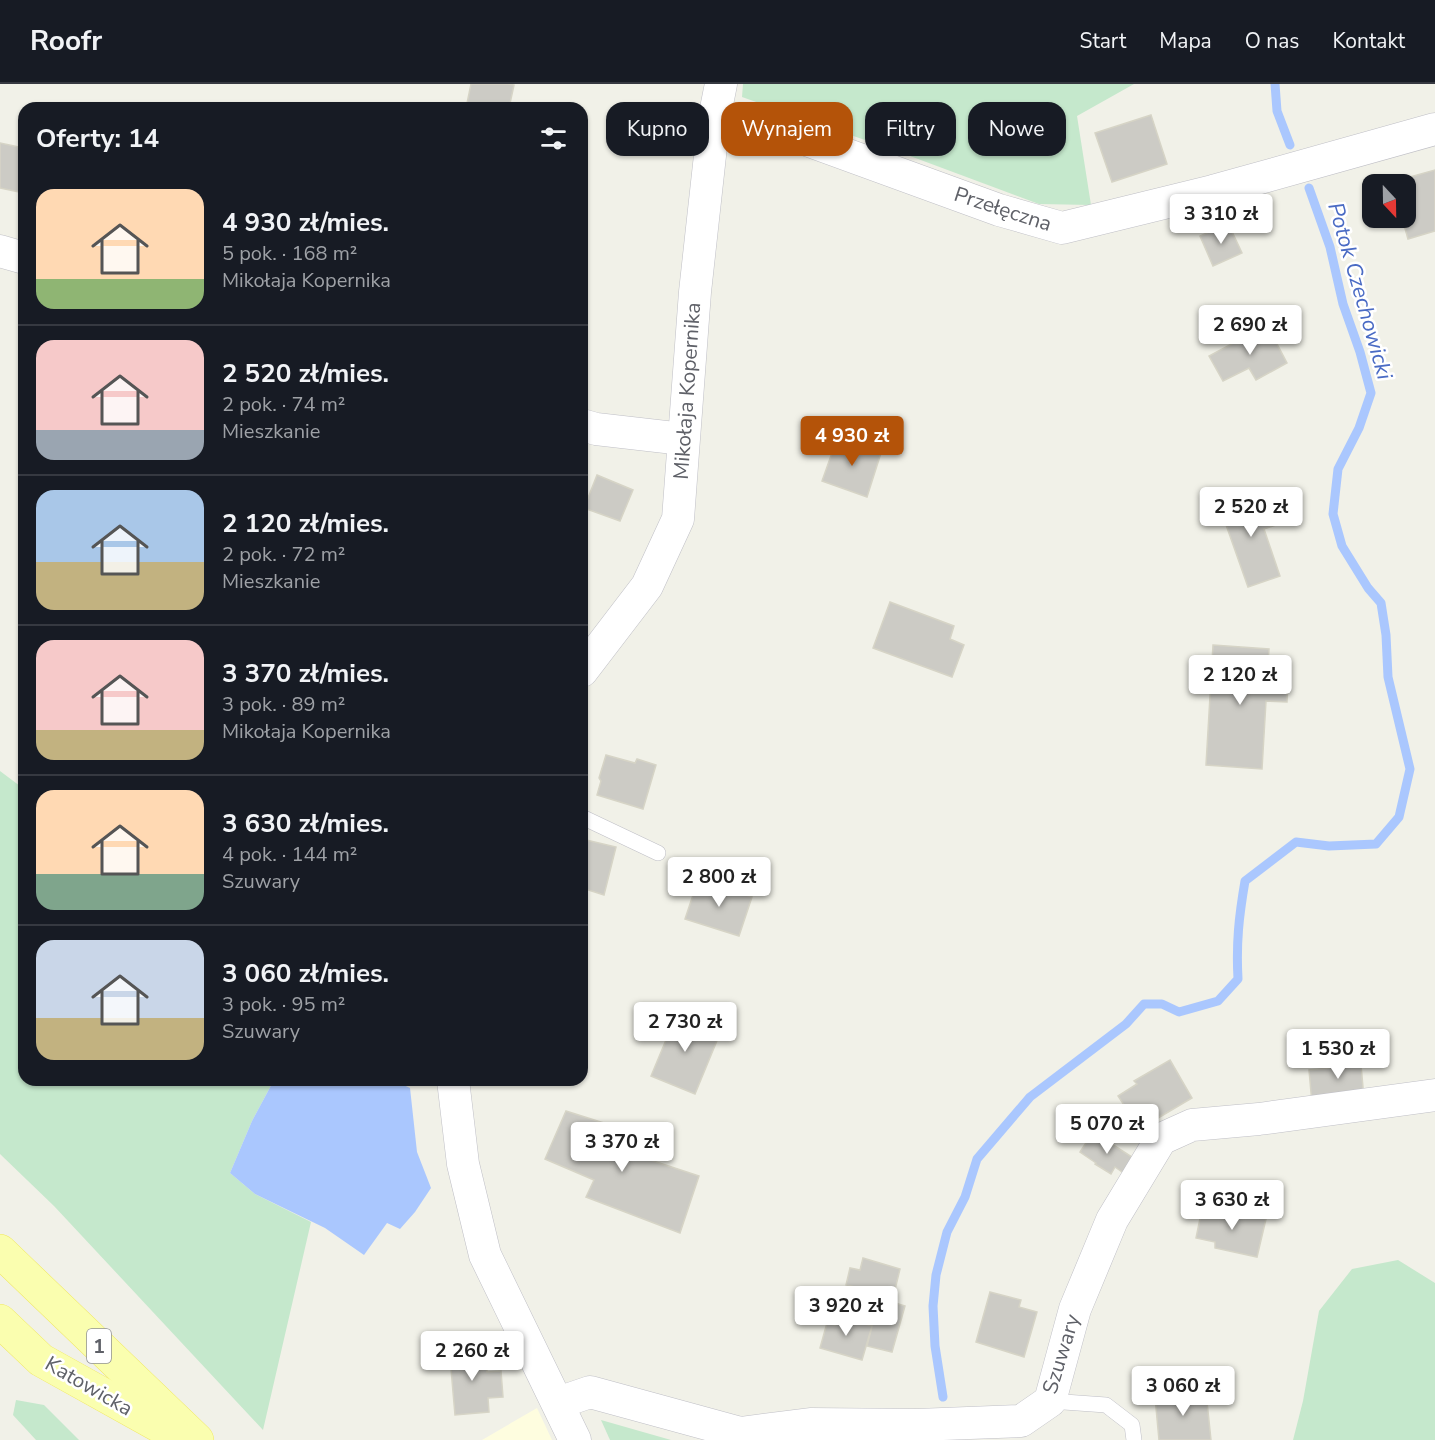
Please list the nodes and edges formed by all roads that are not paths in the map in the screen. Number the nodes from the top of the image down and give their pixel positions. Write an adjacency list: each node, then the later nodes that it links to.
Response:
1 (721, 84): 2 (street, Mikołaja Kopernika)
2 (714, 119): 3 (street, Przełęczna); 7 (street, Mikołaja Kopernika)
3 (1435, 129)
4 (0, 251): 5 (street)
5 (18, 256)
6 (588, 427): 7 (street)
7 (683, 439): 8 (street, Mikołaja Kopernika)
8 (588, 663)
9 (588, 820): 10 (lane)
10 (658, 853)
11 (454, 1086): 16 (street)
12 (1435, 1095): 15 (street, Szuwary)
13 (0, 1251): 18 (main road, Katowicka / 1)
14 (0, 1322): 17 (main road, Katowicka / 1)
15 (1050, 1401): 16 (street, Szuwary); 20 (lane)
16 (558, 1403): 19 (street)
17 (185, 1440)
18 (197, 1440)
19 (575, 1440)
20 (1134, 1440)

